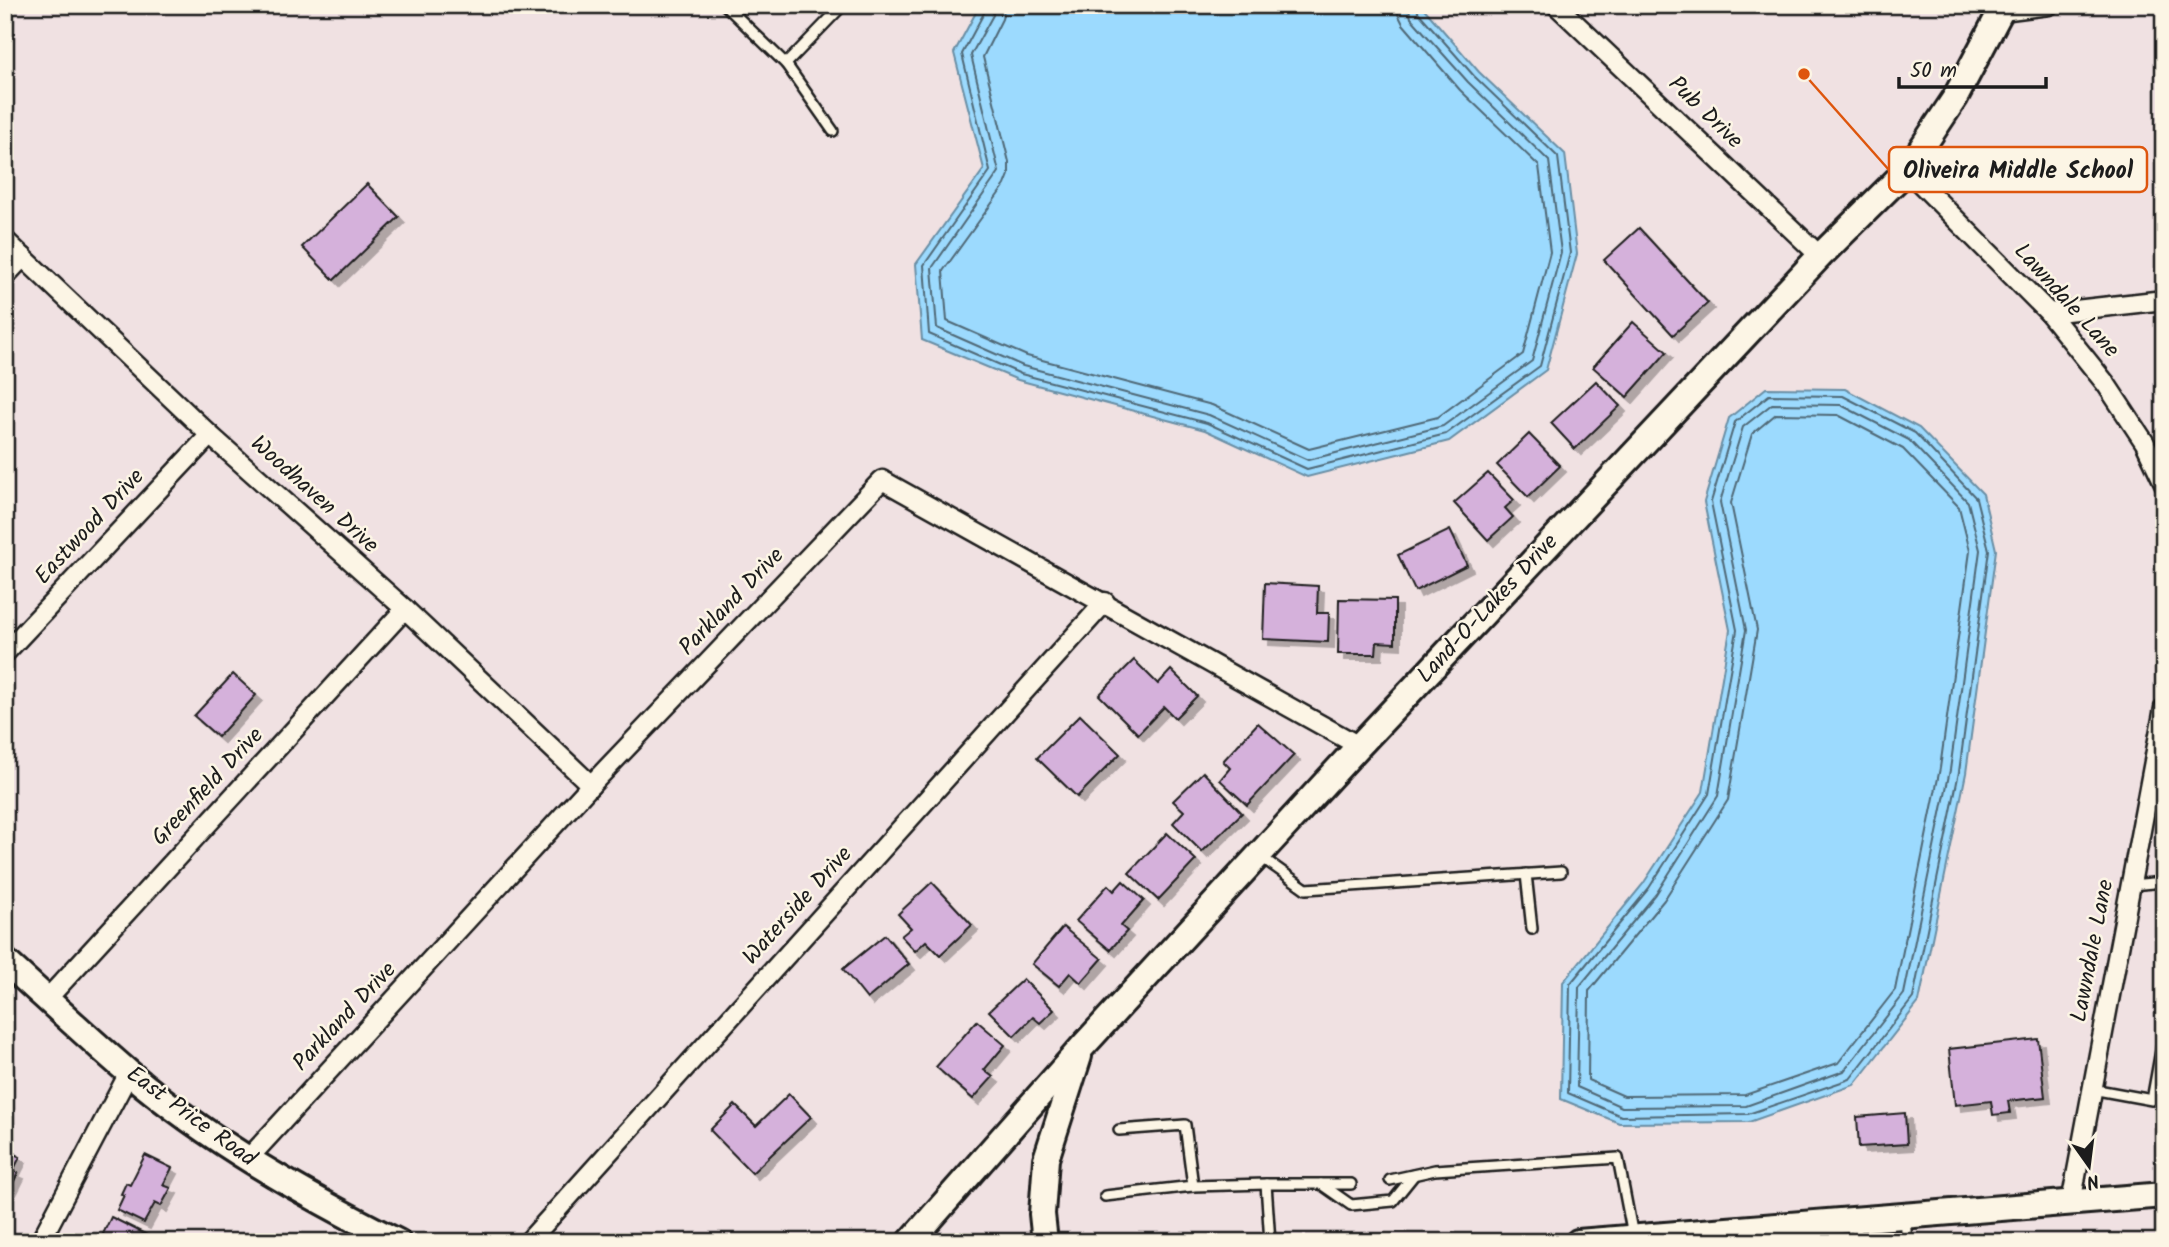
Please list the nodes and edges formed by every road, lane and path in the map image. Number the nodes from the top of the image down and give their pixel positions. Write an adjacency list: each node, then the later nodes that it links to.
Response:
1 (725, 5): 6 (lane)
2 (843, 5): 6 (lane)
3 (1556, 5): 10 (street, Pub Drive)
4 (2049, 5): 5 (street)
5 (2003, 8): 8 (street, Land-O-Lakes Drive)
6 (786, 64): 7 (lane)
7 (834, 131)
8 (1907, 170): 10 (street, Land-O-Lakes Drive); 14 (street, Lawndale Lane)
9 (5, 240): 11 (street, Woodhaven Drive)
10 (1820, 256): 21 (street, Land-O-Lakes Drive)
11 (23, 257): 12 (street); 15 (street, Woodhaven Drive)
12 (5, 276)
13 (2164, 300): 14 (street)
14 (2049, 313): 16 (street, Lawndale Lane)
15 (210, 435): 18 (street, Woodhaven Drive); 19 (street, Eastwood Drive)
16 (2164, 483)
17 (1105, 602): 21 (street, Parkland Drive); 22 (street, Parkland Drive); 51 (street, Waterside Drive)
18 (405, 609): 22 (street, Woodhaven Drive); 30 (street, Greenfield Drive)
19 (5, 653)
20 (2164, 708): 27 (street, Lawndale Lane)
21 (1359, 746): 23 (street, Land-O-Lakes Drive)
22 (592, 785): 36 (street, Parkland Drive)
23 (1258, 855): 25 (lane); 32 (street, Land-O-Lakes Drive)
24 (1561, 872): 25 (lane)
25 (1526, 874): 28 (lane)
26 (2164, 882): 27 (lane)
27 (2131, 885): 34 (street, Lawndale Lane)
28 (1532, 929)
29 (5, 961): 30 (street, East Price Road)
30 (47, 999): 33 (street, East Price Road)
31 (2164, 1034): 34 (lane)
32 (1083, 1046): 52 (street); 53 (street, Land-O-Lakes Drive)
33 (129, 1073): 36 (street, East Price Road); 49 (street)
34 (2092, 1089): 45 (street, Lawndale Lane)
35 (1119, 1130): 42 (lane)
36 (247, 1160): 50 (street, East Price Road)
37 (1414, 1174): 38 (lane); 40 (lane); 48 (lane)
38 (1390, 1180)
39 (1266, 1184): 40 (lane); 42 (lane); 54 (lane)
40 (1321, 1184): 41 (lane)
41 (1351, 1184)
42 (1193, 1186): 44 (lane)
43 (2164, 1195): 45 (street)
44 (1105, 1196)
45 (2071, 1203): 46 (street)
46 (1905, 1216): 47 (street); 56 (lane)
47 (1856, 1231): 48 (street)
48 (1634, 1237): 55 (street)
49 (40, 1242)
50 (398, 1242)
51 (528, 1242)
52 (910, 1242)
53 (1045, 1242)
54 (1270, 1242)
55 (1578, 1242)
56 (1907, 1242)

